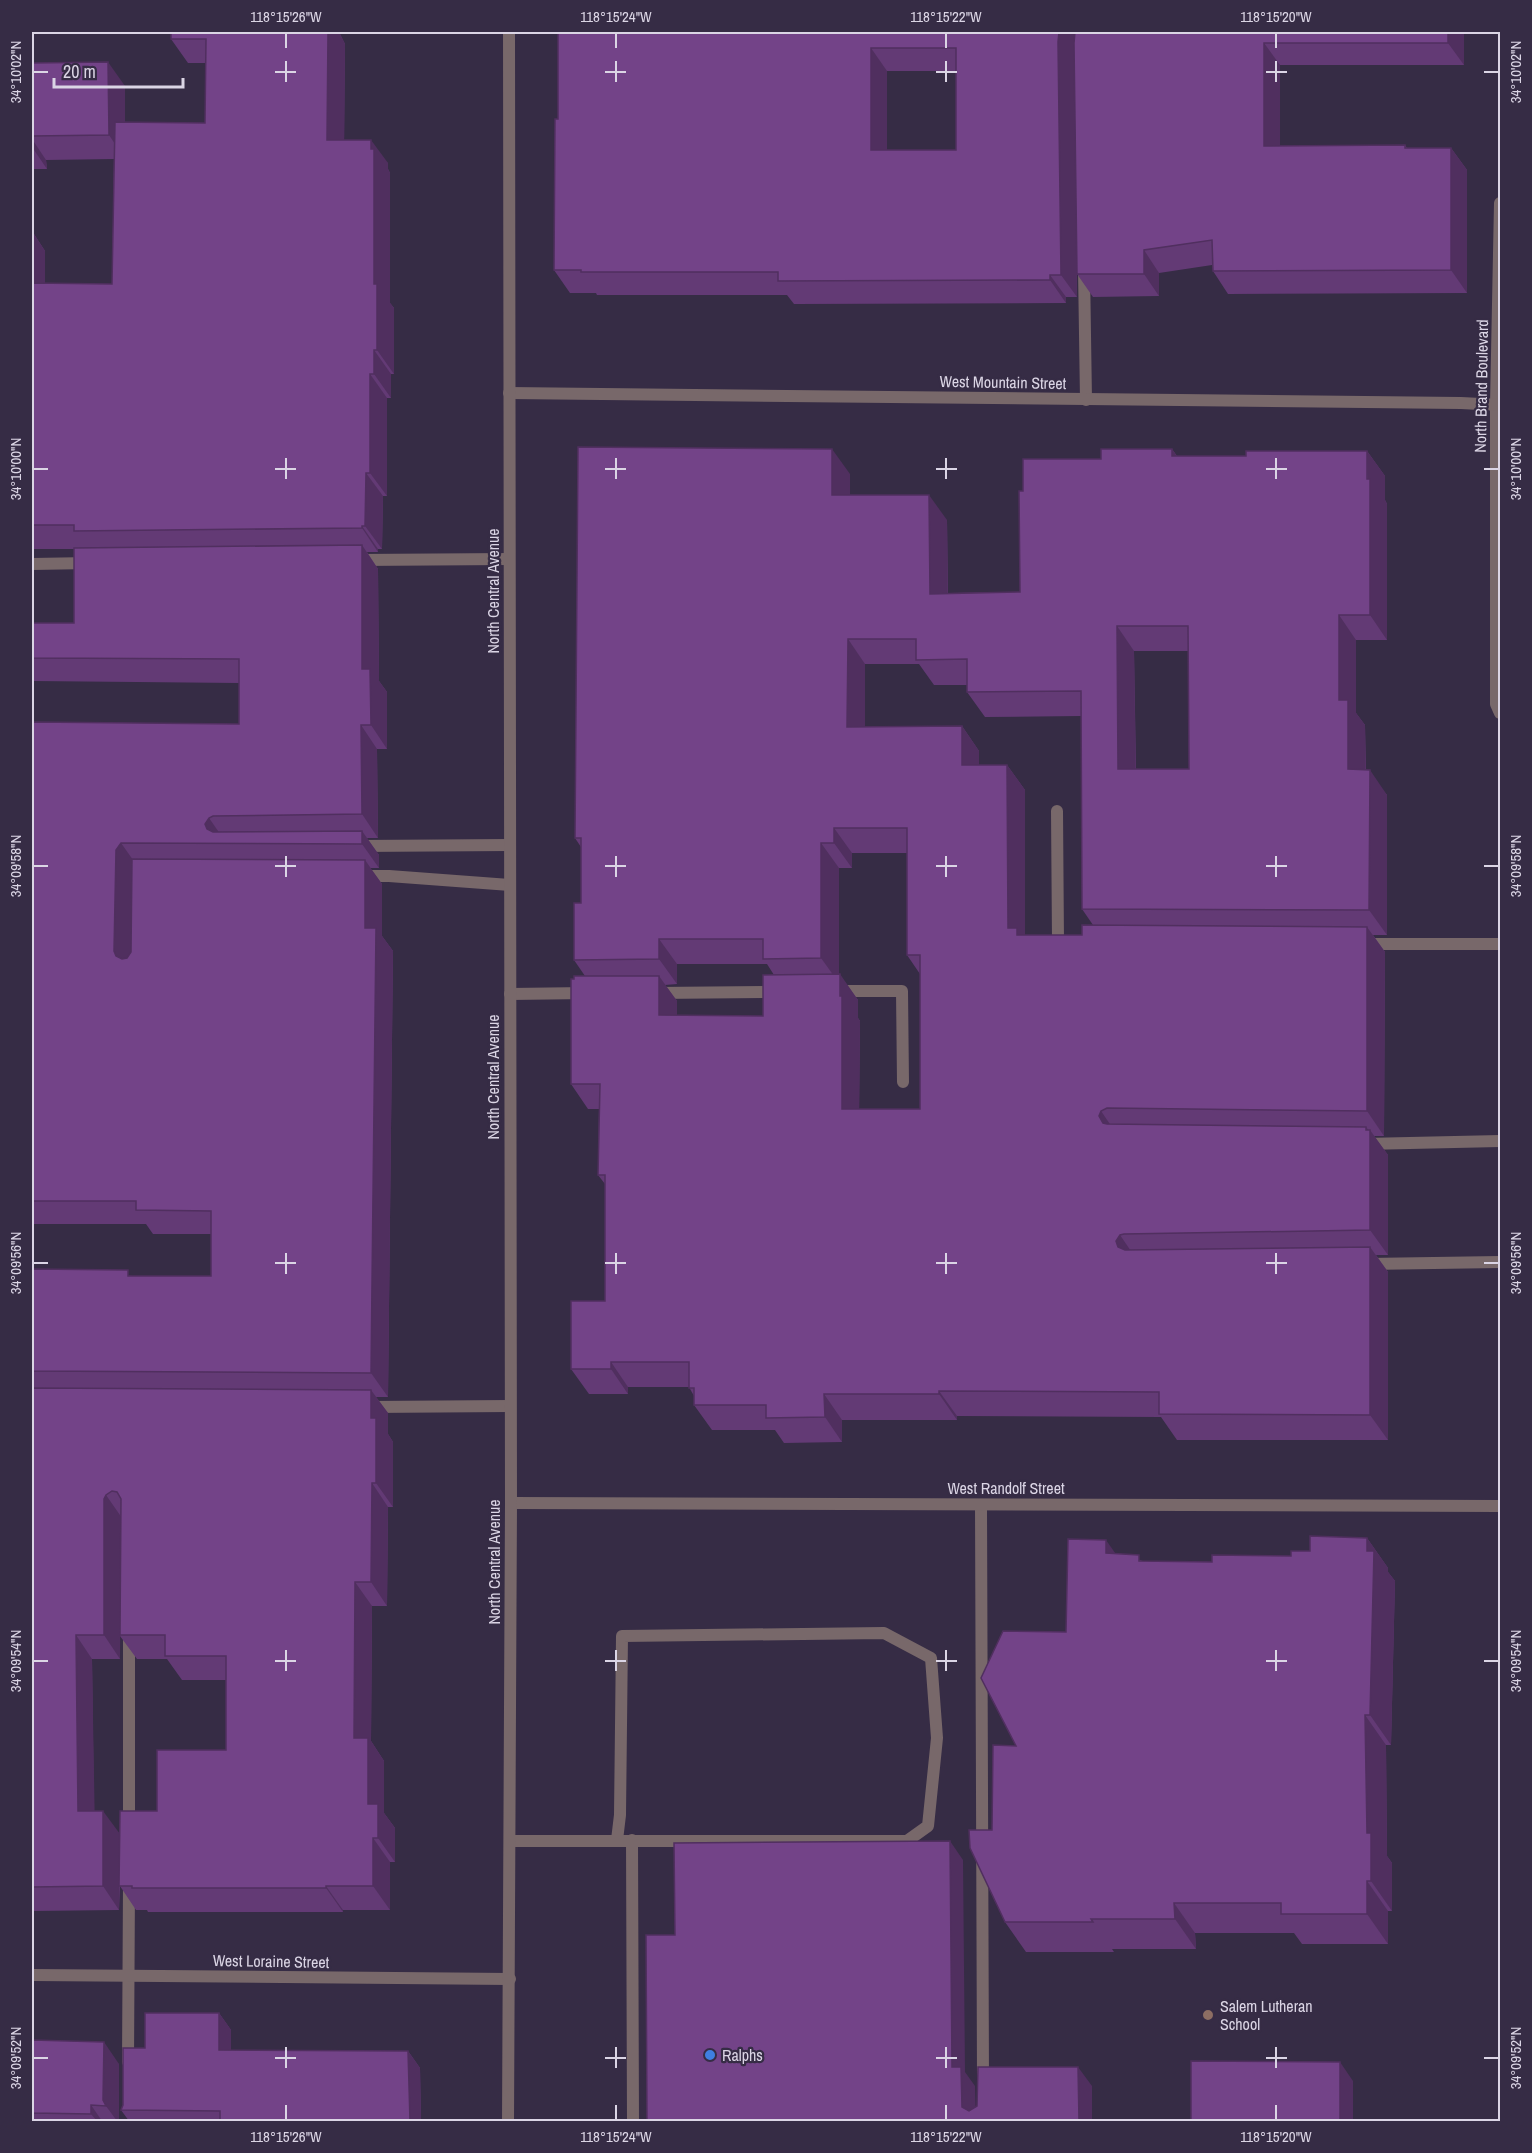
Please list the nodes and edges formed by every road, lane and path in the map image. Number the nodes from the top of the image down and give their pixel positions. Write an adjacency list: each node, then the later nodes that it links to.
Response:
1 (509, 32): 4 (street, North Central Avenue)
2 (1500, 203): 6 (street, North Brand Boulevard)
3 (1084, 259): 5 (street)
4 (509, 393): 5 (street, West Mountain Street); 7 (street, North Central Avenue)
5 (1086, 400): 6 (street, West Mountain Street)
6 (1498, 405): 11 (street, North Brand Boulevard)
7 (509, 559): 8 (street); 13 (street, North Central Avenue)
8 (346, 560)
9 (102, 563): 10 (street)
10 (32, 564)
11 (1500, 713)
12 (1057, 811): 17 (street)
13 (510, 845): 14 (street); 16 (street, North Central Avenue)
14 (345, 846)
15 (354, 876): 16 (street)
16 (510, 885): 24 (street, North Central Avenue)
17 (1082, 942)
18 (1356, 944): 19 (street)
19 (1500, 944)
20 (820, 991): 25 (street)
21 (797, 992): 23 (street)
22 (599, 993): 24 (street)
23 (645, 993)
24 (510, 994): 30 (street, North Central Avenue)
25 (903, 1082)
26 (1500, 1141): 27 (street)
27 (1349, 1144)
28 (1500, 1262): 29 (street)
29 (1351, 1264)
30 (510, 1406): 31 (street); 32 (street, North Central Avenue)
31 (362, 1407)
32 (511, 1503): 33 (street, West Randolf Street); 39 (street, North Central Avenue)
33 (981, 1505): 34 (street, West Randolf Street); 45 (street)
34 (1500, 1506)
35 (129, 1619): 36 (street)
36 (129, 1833)
37 (617, 1840): 38 (street); 38 (street); 39 (street)
38 (632, 1840): 47 (street)
39 (510, 1841): 43 (street, North Central Avenue)
40 (129, 1869): 42 (street)
41 (32, 1975): 42 (street, West Loraine Street)
42 (129, 1976): 43 (street, West Loraine Street); 44 (street)
43 (510, 1979): 46 (street, North Central Avenue)
44 (128, 2078)
45 (983, 2098)
46 (508, 2121)
47 (633, 2121)

